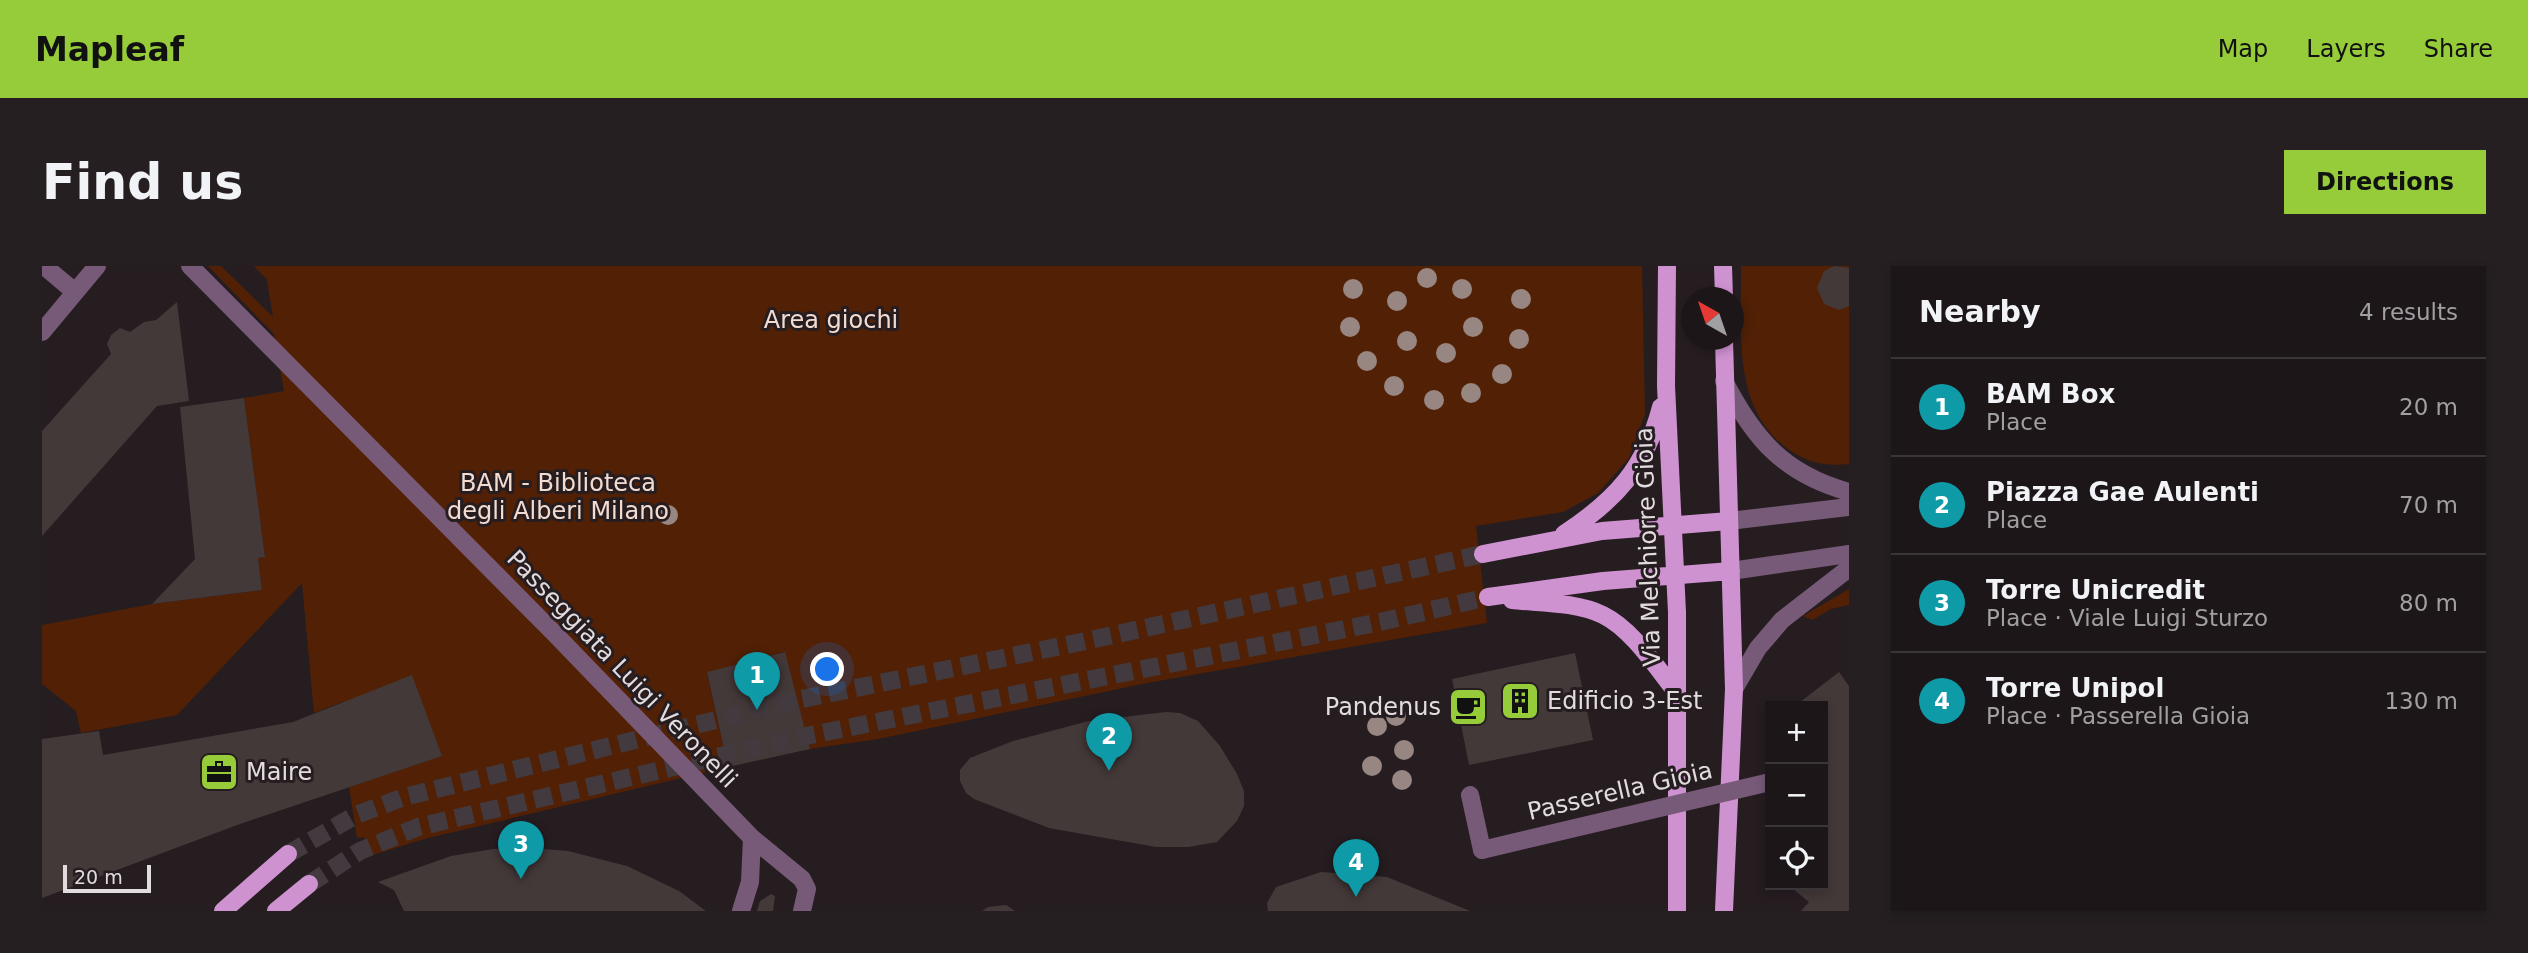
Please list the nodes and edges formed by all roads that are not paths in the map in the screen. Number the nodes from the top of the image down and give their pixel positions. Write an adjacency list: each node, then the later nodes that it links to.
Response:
1 (44, 266): 7 (street)
2 (97, 266): 7 (street)
3 (190, 266): 26 (street, Passeggiata Luigi Veronelli)
4 (1667, 266): 11 (main road, Via Melchiorre Gioia)
5 (1723, 266): 6 (main road)
6 (1724, 287)
7 (75, 292): 8 (street)
8 (42, 332)
9 (1724, 350): 10 (main road)
10 (1724, 381): 12 (street); 14 (main road)
11 (1666, 386): 15 (main road, Via Melchiorre Gioia); 16 (main road)
12 (1849, 492)
13 (1849, 507): 14 (street)
14 (1729, 521): 15 (main road); 20 (main road)
15 (1672, 525): 16 (main road); 21 (main road, Via Melchiorre Gioia)
16 (1558, 537): 17 (main road)
17 (1483, 554)
18 (1849, 554): 20 (street)
19 (1849, 568): 22 (street)
20 (1731, 571): 21 (main road); 22 (main road)
21 (1674, 575): 23 (main road, Via Melchiorre Gioia); 23 (main road)
22 (1734, 689): 34 (main road)
23 (1677, 693): 33 (main road, Via Melchiorre Gioia)
24 (1765, 783): 25 (street, Passerella Gioia, bridge)
25 (1470, 795)
26 (752, 838): 31 (street); 32 (street, Passeggiata Luigi Veronelli)
27 (288, 854): 29 (main road)
28 (309, 884): 30 (main road)
29 (223, 911)
30 (276, 911)
31 (741, 911)
32 (802, 911)
33 (1678, 911)
34 (1724, 911)

